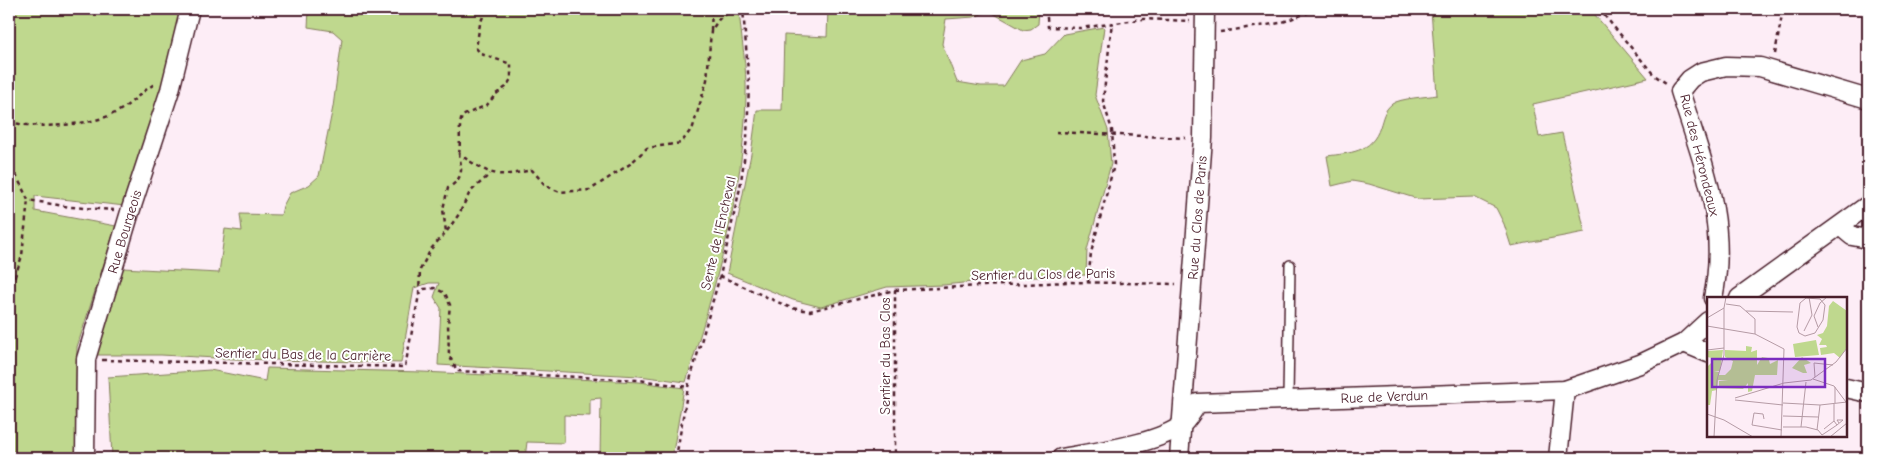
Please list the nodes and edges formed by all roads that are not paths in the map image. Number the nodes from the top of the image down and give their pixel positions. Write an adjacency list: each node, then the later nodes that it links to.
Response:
1 (190, 9): 18 (street, Rue Bourgeois)
2 (1206, 21): 17 (street, Rue du Clos de Paris)
3 (1868, 99): 8 (street, Rue des Hérondeaux)
4 (1868, 205): 5 (street)
5 (1840, 226): 6 (street); 9 (street)
6 (1868, 239)
7 (1290, 264): 16 (lane)
8 (1713, 297)
9 (1740, 297)
10 (1707, 323): 11 (street, Rue de Verdun)
11 (1684, 343): 12 (street); 14 (street, Rue de Verdun)
12 (1707, 353)
13 (1847, 388): 15 (street)
14 (1565, 390): 16 (street, Rue de Verdun); 21 (street)
15 (1868, 393)
16 (1288, 398): 17 (street, Rue de Verdun)
17 (1181, 426): 19 (street); 20 (street, Rue du Clos de Paris)
18 (85, 458)
19 (1060, 458)
20 (1179, 458)
21 (1558, 458)

